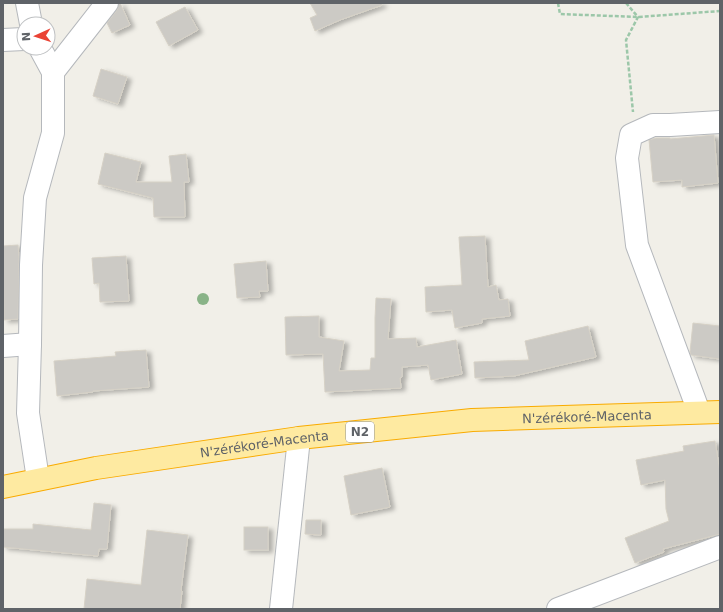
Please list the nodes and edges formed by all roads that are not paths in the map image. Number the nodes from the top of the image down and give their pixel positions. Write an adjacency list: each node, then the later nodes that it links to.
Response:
1 (27, 3): 3 (street)
2 (107, 3): 7 (street)
3 (30, 16)
4 (16, 39): 5 (street)
5 (3, 40)
6 (44, 56): 7 (street)
7 (53, 72): 9 (street)
8 (720, 122): 11 (street)
9 (30, 344): 10 (street); 13 (street)
10 (3, 346)
11 (710, 412): 12 (highway, N'zérékoré-Macenta / N2)
12 (299, 438): 13 (highway, N'zérékoré-Macenta / N2); 16 (street)
13 (38, 479): 14 (highway, N'zérékoré-Macenta / N2)
14 (3, 487)
15 (720, 547): 17 (street)
16 (281, 609)
17 (558, 609)

